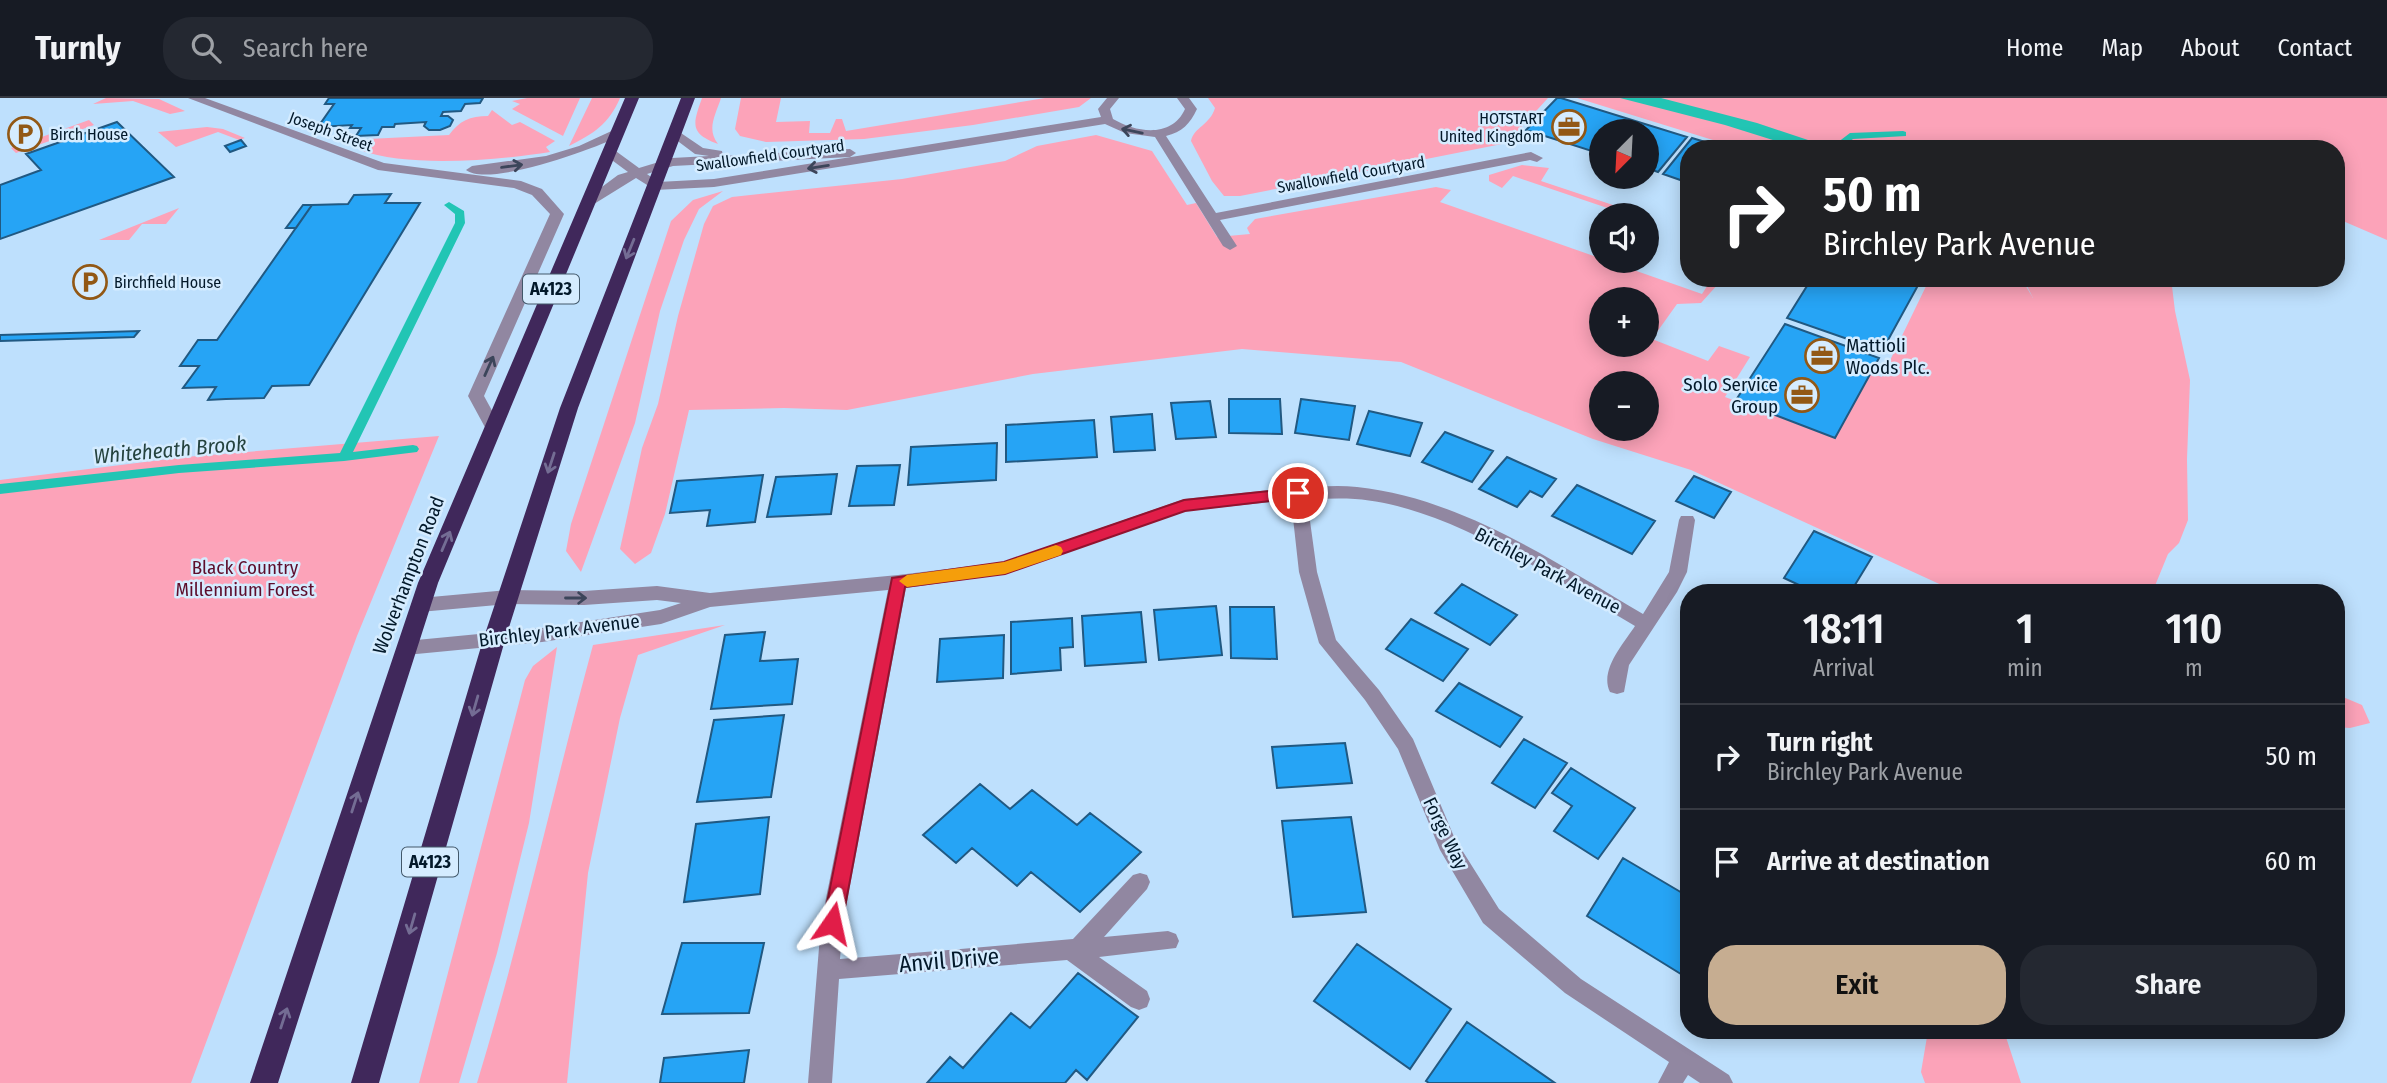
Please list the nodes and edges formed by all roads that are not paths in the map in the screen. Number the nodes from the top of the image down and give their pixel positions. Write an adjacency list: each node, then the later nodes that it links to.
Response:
1 (194, 98): 15 (street, Joseph Street)
2 (632, 98): 7 (highway, Wolverhampton Road / A4123)
3 (688, 98): 9 (highway, A4123)
4 (1113, 98): 6 (street)
5 (1183, 98): 8 (street)
6 (1107, 120): 8 (street, Swallowfield Courtyard, one-way to 6); 11 (street, Swallowfield Courtyard)
7 (618, 132): 10 (highway, Wolverhampton Road / A4123); 15 (street, one-way to 7)
8 (1158, 132): 19 (street)
9 (675, 133): 12 (street, Swallowfield Courtyard); 14 (highway, A4123)
10 (609, 152): 16 (street); 18 (highway, Wolverhampton Road / A4123)
11 (910, 153): 12 (street, Swallowfield Courtyard); 17 (street, Swallowfield Courtyard, one-way to 17)
12 (734, 157): 14 (street, Swallowfield Courtyard)
13 (1537, 158): 19 (street, Swallowfield Courtyard)
14 (662, 166): 16 (street, Swallowfield Courtyard); 17 (highway, A4123)
15 (420, 171): 21 (street, one-way to 15)
16 (638, 173): 17 (street); 18 (street, Swallowfield Courtyard)
17 (655, 186): 25 (highway, A4123, one-way to 25)
18 (589, 201): 21 (highway, Wolverhampton Road / A4123)
19 (1212, 218): 20 (street)
20 (1230, 246)
21 (493, 426): 27 (highway, Wolverhampton Road / A4123, one-way to 21)
22 (1298, 493): 24 (street, Birchley Park Avenue); 28 (street, Birchley Park Avenue); 37 (street, Forge Way)
23 (1687, 520): 28 (street)
24 (898, 582): 26 (street, Birchley Park Avenue); 35 (street)
25 (508, 597): 26 (street, Birchley Park Avenue, one-way to 26); 27 (street, Birchley Park Avenue); 29 (highway, A4123)
26 (710, 600): 29 (street, Birchley Park Avenue)
27 (420, 605): 30 (highway, Wolverhampton Road / A4123)
28 (1646, 624): 31 (street)
29 (494, 640): 30 (street, Birchley Park Avenue); 39 (highway, A4123, one-way to 39)
30 (406, 648): 38 (highway, Wolverhampton Road / A4123, one-way to 30)
31 (1617, 687)
32 (1140, 882): 34 (street)
33 (1168, 941): 34 (street, Anvil Drive)
34 (1074, 949): 35 (street, Anvil Drive); 36 (street)
35 (828, 970): 40 (street)
36 (1139, 999)
37 (1684, 1059): 41 (street); 42 (street, Forge Way)
38 (264, 1083)
39 (365, 1083)
40 (820, 1083)
41 (1670, 1083)
42 (1721, 1083)

